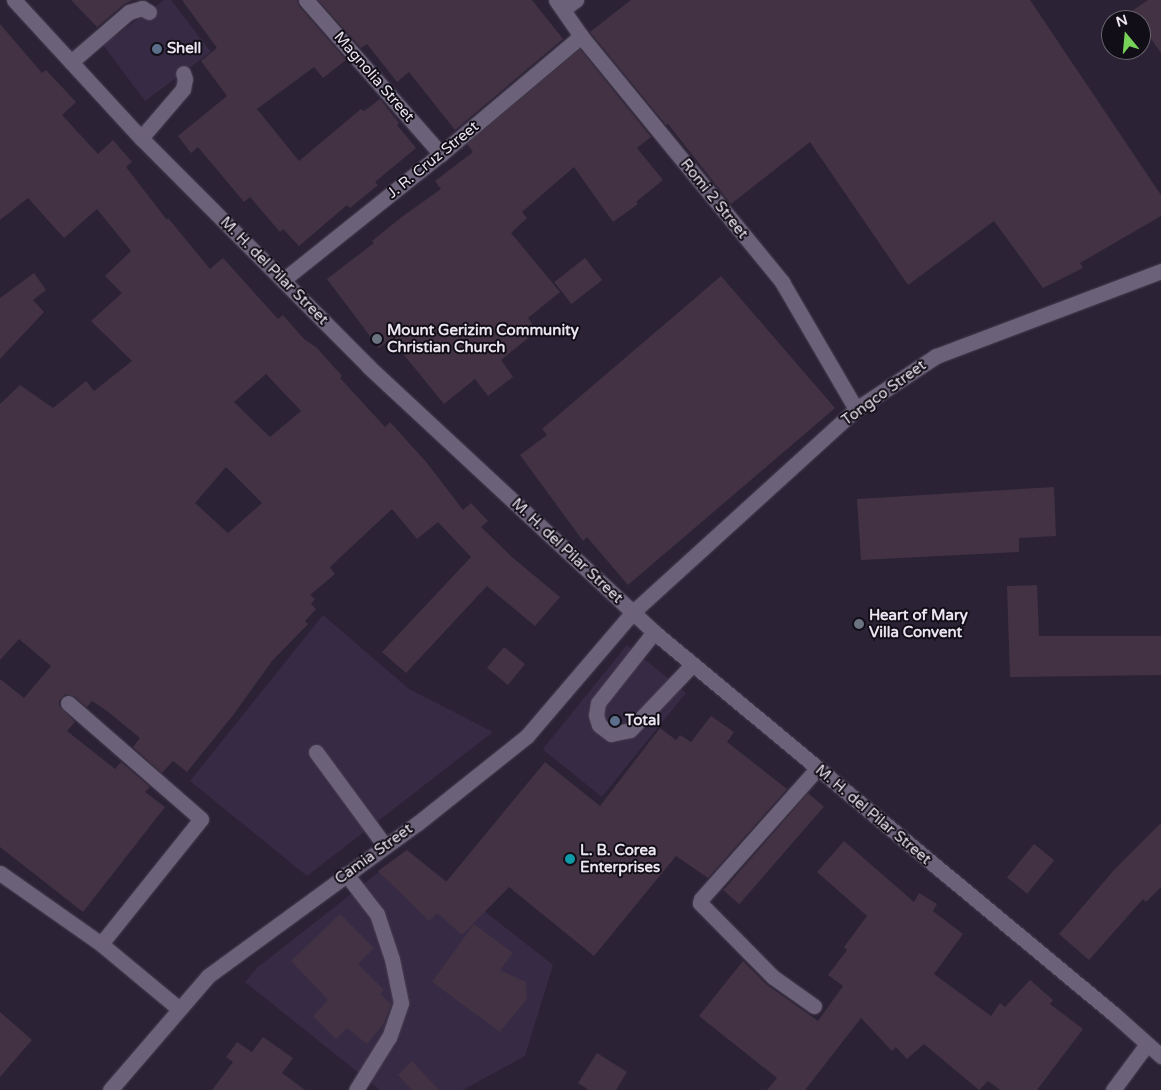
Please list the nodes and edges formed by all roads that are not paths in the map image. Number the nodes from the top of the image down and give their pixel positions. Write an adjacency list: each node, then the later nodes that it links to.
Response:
1 (14, 0): 7 (street, M. H. del Pilar Street)
2 (306, 0): 10 (street, Magnolia Street)
3 (576, 0): 4 (street)
4 (560, 4): 6 (street, Romi 2 Street)
5 (149, 12): 7 (street)
6 (581, 36): 10 (street, J. R. Cruz Street); 13 (street, Romi 2 Street)
7 (71, 62): 9 (street, M. H. del Pilar Street)
8 (183, 73): 9 (street)
9 (141, 138): 12 (street, M. H. del Pilar Street)
10 (441, 154): 12 (street, J. R. Cruz Street)
11 (1161, 271): 13 (street, Tongco Street)
12 (283, 280): 14 (street, M. H. del Pilar Street)
13 (856, 409): 14 (street, Tongco Street)
14 (633, 612): 15 (street, M. H. del Pilar Street); 20 (street, Camia Street)
15 (654, 632): 16 (street, M. H. del Pilar Street); 16 (street)
16 (692, 665): 19 (street, M. H. del Pilar Street)
17 (68, 703): 23 (street)
18 (316, 752): 20 (street)
19 (817, 769): 24 (street); 26 (street, M. H. del Pilar Street)
20 (384, 846): 22 (street, Camia Street)
21 (0, 873): 23 (street)
22 (346, 874): 25 (street, Camia Street); 29 (street)
23 (101, 944): 25 (street)
24 (814, 1006)
25 (178, 1008): 28 (street, Camia Street)
26 (1147, 1044): 27 (street, M. H. del Pilar Street); 30 (street)
27 (1161, 1056)
28 (110, 1090)
29 (356, 1090)
30 (1114, 1090)

